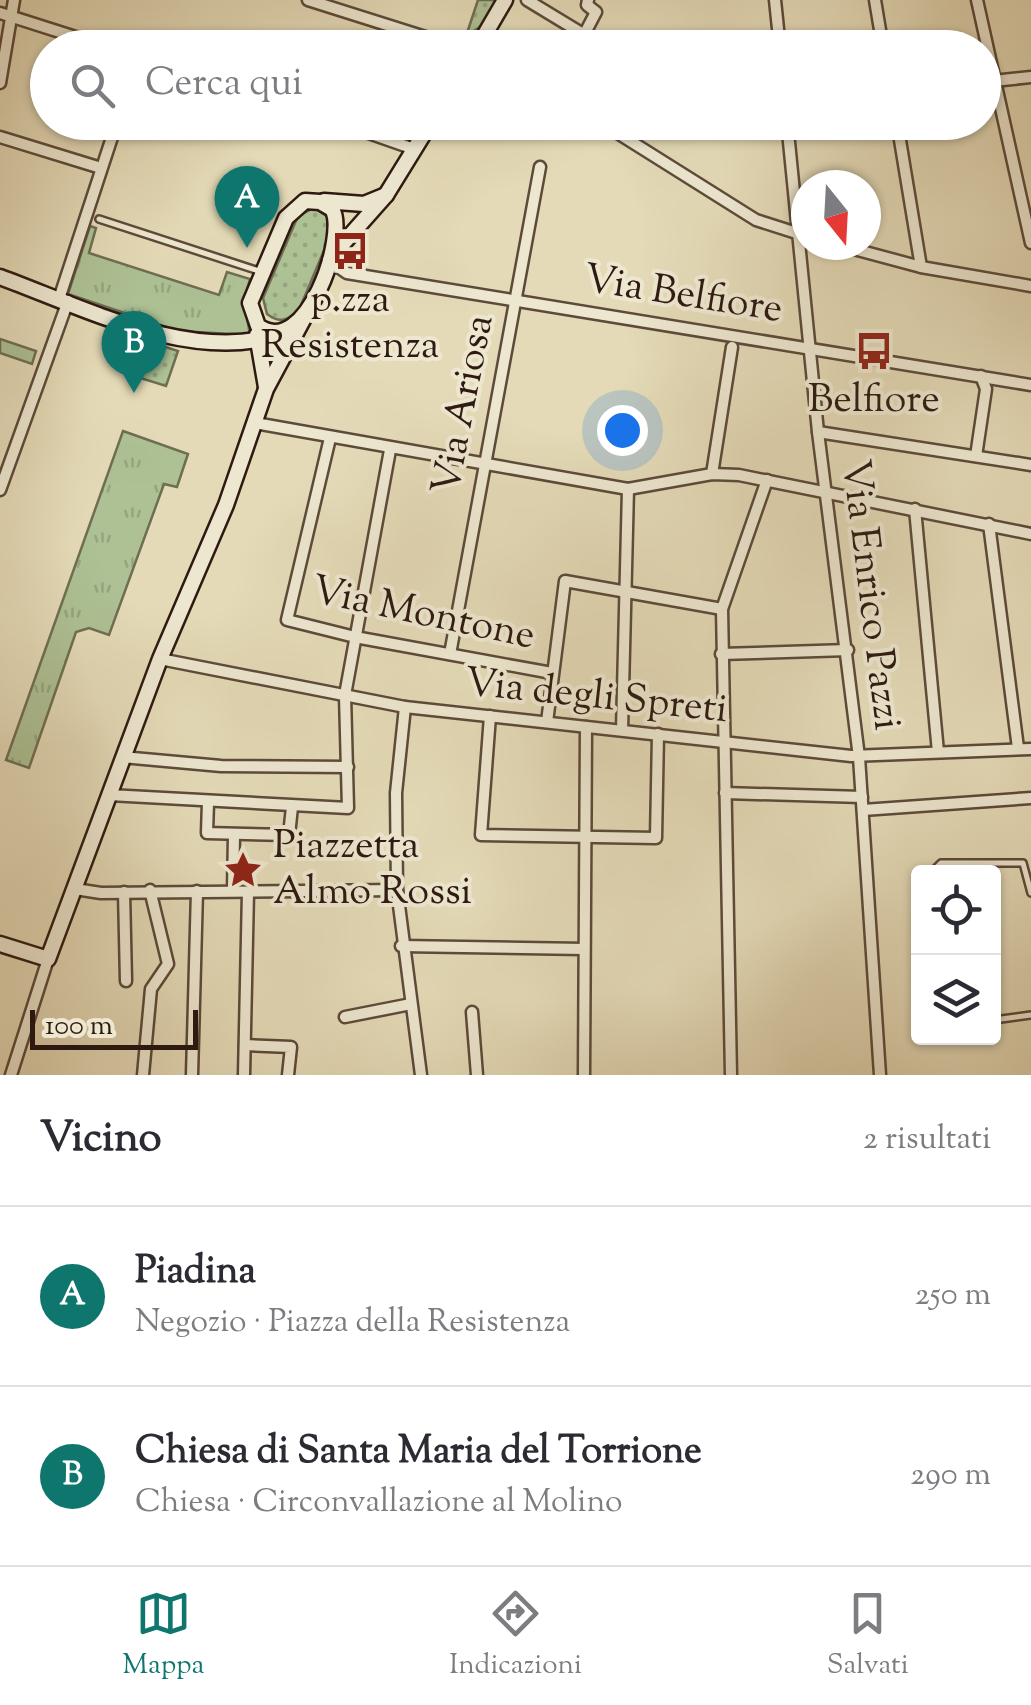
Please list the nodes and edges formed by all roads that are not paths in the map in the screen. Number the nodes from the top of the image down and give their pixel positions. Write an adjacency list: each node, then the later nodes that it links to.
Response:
1 (14, 0): 9 (street)
2 (308, 0): 11 (street)
3 (505, 0): 12 (street)
4 (527, 0): 13 (street)
5 (588, 0): 14 (street)
6 (774, 0): 15 (street)
7 (875, 0): 16 (street)
8 (977, 0): 17 (street)
9 (6, 15): 10 (street); 20 (street)
10 (53, 30)
11 (403, 30)
12 (488, 30)
13 (581, 30)
14 (586, 30)
15 (778, 30)
16 (881, 30)
17 (981, 30)
18 (1031, 77): 19 (street)
19 (1001, 80)
20 (0, 82)
21 (1001, 130): 37 (street)
22 (0, 137): 31 (street)
23 (110, 140): 31 (street)
24 (388, 140): 29 (street)
25 (419, 140): 29 (street)
26 (629, 140): 36 (street)
27 (790, 140): 32 (street, Via Enrico Pazzi)
28 (900, 140): 41 (street)
29 (414, 149): 33 (street)
30 (540, 167): 45 (street, Via Ariosa)
31 (101, 168): 46 (street)
32 (794, 170)
33 (386, 195): 34 (street); 39 (street)
34 (314, 200): 39 (street); 42 (street)
35 (99, 219): 42 (lane)
36 (791, 231)
37 (1031, 243)
38 (881, 256): 41 (street)
39 (328, 260): 45 (street, Via Belfiore); 47 (street)
40 (804, 260): 54 (street, Via Enrico Pazzi)
41 (922, 267): 44 (street)
42 (262, 272): 48 (street)
43 (0, 277): 46 (street)
44 (1031, 286)
45 (516, 299): 50 (street, Via Belfiore); 63 (street, Via Ariosa)
46 (63, 300): 52 (street); 67 (street)
47 (304, 318): 49 (street); 57 (street)
48 (253, 320): 49 (street); 52 (street)
49 (283, 334): 52 (street)
50 (723, 334): 51 (street, Via Belfiore); 53 (street)
51 (746, 338): 53 (street); 54 (street, Via Belfiore)
52 (258, 342): 57 (street)
53 (732, 347): 65 (street)
54 (810, 348): 55 (street, Via Belfiore); 59 (street, Via Enrico Pazzi)
55 (981, 376): 56 (street, Via Belfiore); 62 (street)
56 (1031, 385)
57 (266, 389): 58 (street)
58 (254, 423): 60 (street); 79 (street)
59 (818, 432): 62 (street); 69 (street, Via Enrico Pazzi)
60 (330, 438): 61 (street); 75 (street, Via Montone)
61 (390, 450): 63 (street); 75 (street)
62 (976, 456): 64 (street)
63 (484, 464): 68 (street); 77 (street, Via Ariosa)
64 (1031, 466)
65 (712, 474): 66 (street); 68 (street)
66 (767, 480): 69 (street); 74 (street)
67 (1, 482)
68 (628, 490): 73 (street)
69 (827, 494): 70 (street); 76 (street, Via Enrico Pazzi)
70 (914, 509): 71 (street); 91 (street)
71 (989, 524): 72 (street); 89 (street)
72 (1031, 534)
73 (626, 590): 74 (street); 80 (street); 86 (street)
74 (722, 608): 78 (street)
75 (355, 637): 77 (street, Via Montone); 81 (street)
76 (848, 650): 78 (street); 93 (street, Via Enrico Pazzi)
77 (450, 654): 80 (street, Via Montone)
78 (722, 654): 88 (street)
79 (160, 658): 81 (street, Via degli Spreti); 92 (street)
80 (552, 673): 84 (street)
81 (345, 695): 82 (street, Via degli Spreti); 94 (street)
82 (406, 707): 83 (street, Via degli Spreti); 108 (street)
83 (490, 716): 84 (street, Via degli Spreti); 103 (street)
84 (547, 722): 85 (street, Via degli Spreti)
85 (586, 726): 86 (street, Via degli Spreti); 103 (street)
86 (622, 730): 87 (street, Via degli Spreti)
87 (658, 734): 88 (street, Via degli Spreti); 103 (street)
88 (725, 741): 93 (street, Via degli Spreti); 95 (street)
89 (1018, 748): 90 (street, Via degli Spreti); 91 (street, Via degli Spreti)
90 (1031, 749)
91 (938, 752): 93 (street, Via degli Spreti)
92 (122, 756): 94 (street); 96 (street)
93 (859, 757): 97 (street, Via Enrico Pazzi)
94 (348, 767): 100 (street)
95 (725, 793): 97 (street); 132 (street)
96 (109, 794): 99 (street); 105 (street)
97 (862, 797): 101 (street, Via Enrico Pazzi)
98 (1031, 798): 101 (street)
99 (208, 802): 100 (street); 102 (street)
100 (292, 807): 102 (street)
101 (863, 810): 133 (street, Via Enrico Pazzi)
102 (234, 836): 107 (street)
103 (585, 838): 115 (street)
104 (938, 865): 112 (lane)
105 (75, 889): 110 (street); 116 (street)
106 (150, 890): 109 (street); 110 (street); 125 (street)
107 (233, 890): 109 (street); 111 (street)
108 (397, 890): 111 (street); 114 (street)
109 (197, 891): 126 (street)
110 (124, 892): 117 (street)
111 (248, 892): 123 (street)
112 (1031, 893)
113 (0, 944): 116 (street)
114 (401, 946): 115 (street); 118 (street)
115 (584, 949): 131 (street)
116 (48, 959): 124 (street)
117 (126, 981)
118 (410, 1004): 121 (street); 129 (street)
119 (472, 1012): 130 (street)
120 (1031, 1015): 122 (lane)
121 (346, 1017)
122 (1001, 1019)
123 (245, 1044): 127 (street); 128 (street)
124 (11, 1075)
125 (143, 1075)
126 (192, 1075)
127 (244, 1075)
128 (288, 1075)
129 (420, 1075)
130 (476, 1075)
131 (584, 1075)
132 (731, 1075)
133 (880, 1075)

